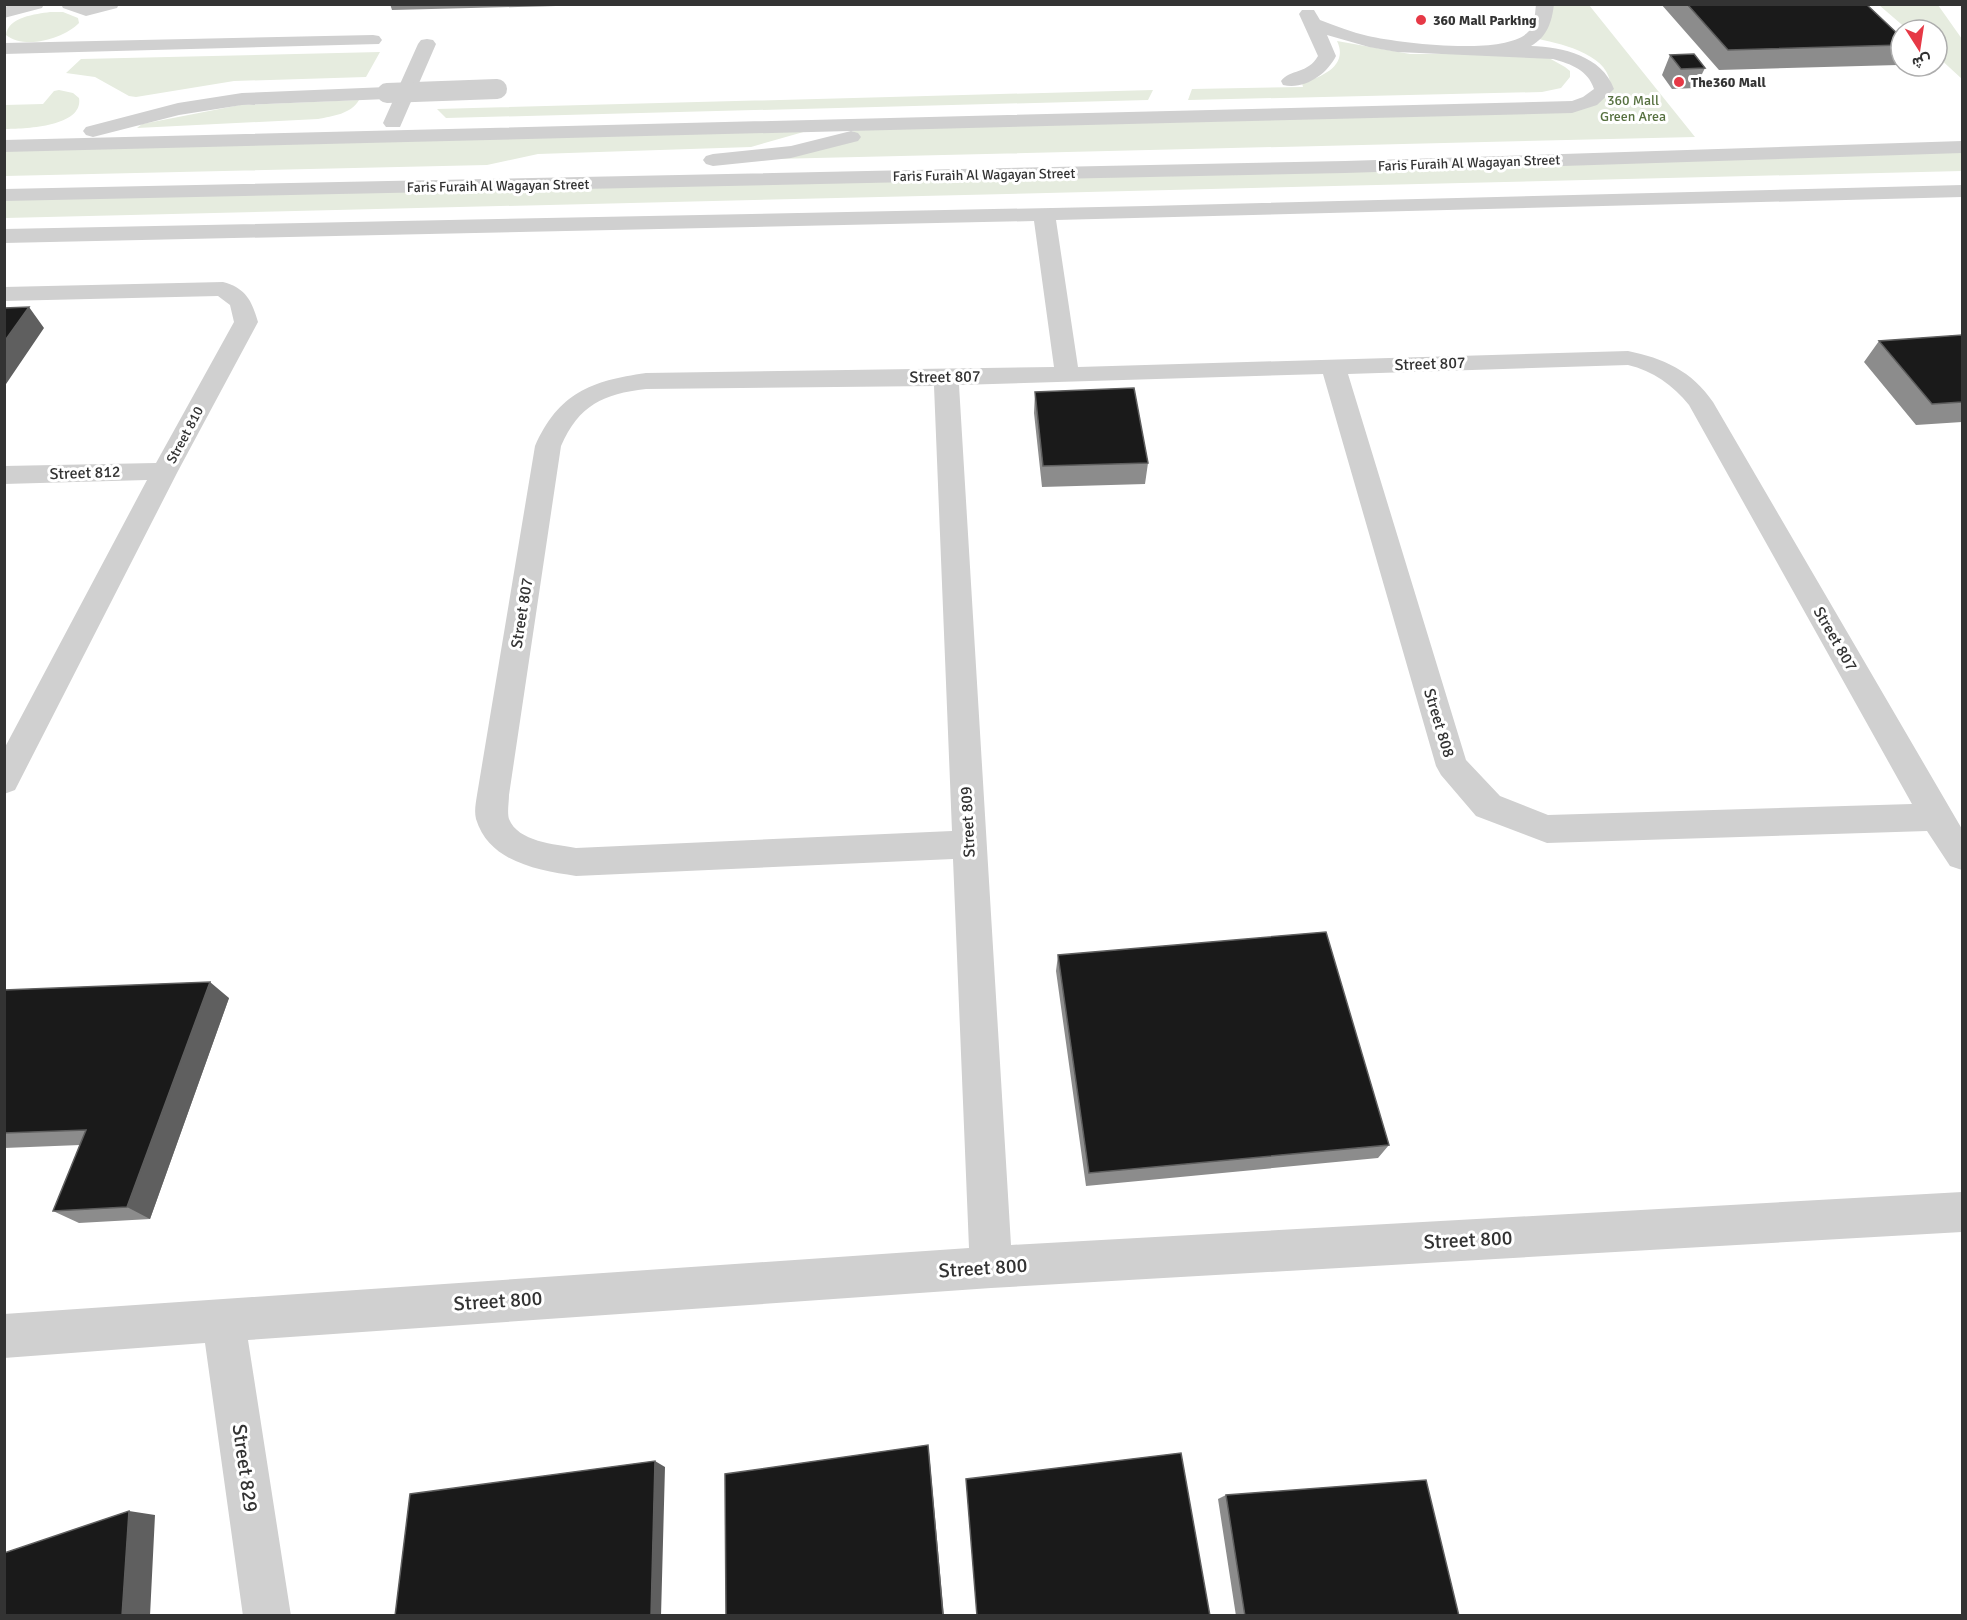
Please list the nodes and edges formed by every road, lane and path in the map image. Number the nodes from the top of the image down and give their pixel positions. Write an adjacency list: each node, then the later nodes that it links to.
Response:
1 (36, 4): 6 (street)
2 (69, 4): 3 (street)
3 (111, 4)
4 (1304, 4): 7 (street)
5 (1545, 4): 10 (street)
6 (6, 14)
7 (1312, 24): 10 (street); 12 (street)
8 (427, 44): 15 (street)
9 (4, 49): 11 (street)
10 (1498, 51): 14 (street)
11 (4, 59)
12 (1290, 81)
13 (497, 89): 16 (street, bridge)
14 (893, 123): 15 (street); 21 (street)
15 (387, 136): 16 (street)
16 (44, 145): 17 (street)
17 (4, 146)
18 (1962, 147): 19 (street, Faris Furaih Al Wagayan Street)
19 (1286, 168): 20 (street, Faris Furaih Al Wagayan Street); 24 (street)
20 (1147, 171): 21 (street, Faris Furaih Al Wagayan Street); 25 (street)
21 (522, 185): 23 (street, Faris Furaih Al Wagayan Street)
22 (1962, 190): 24 (street)
23 (4, 195)
24 (1294, 208): 25 (street)
25 (1147, 212): 26 (street)
26 (1044, 214): 27 (street); 30 (street)
27 (4, 236)
28 (4, 294): 32 (street, Street 810)
29 (1333, 366): 30 (street, Street 807); 35 (street, Street 807); 35 (street, Street 808)
30 (1067, 373): 31 (street, Street 807)
31 (946, 378): 36 (street, Street 809); 36 (street, Street 807)
32 (165, 471): 33 (street, Street 812); 34 (street, Street 810)
33 (4, 476)
34 (4, 781)
35 (1936, 817): 37 (street, Street 807)
36 (969, 844): 39 (street, Street 809)
37 (1962, 856)
38 (1962, 1212): 39 (street, Street 800)
39 (991, 1267): 40 (street, Street 800)
40 (223, 1320): 41 (street, Street 800); 42 (street, Street 829)
41 (4, 1336)
42 (267, 1616)

